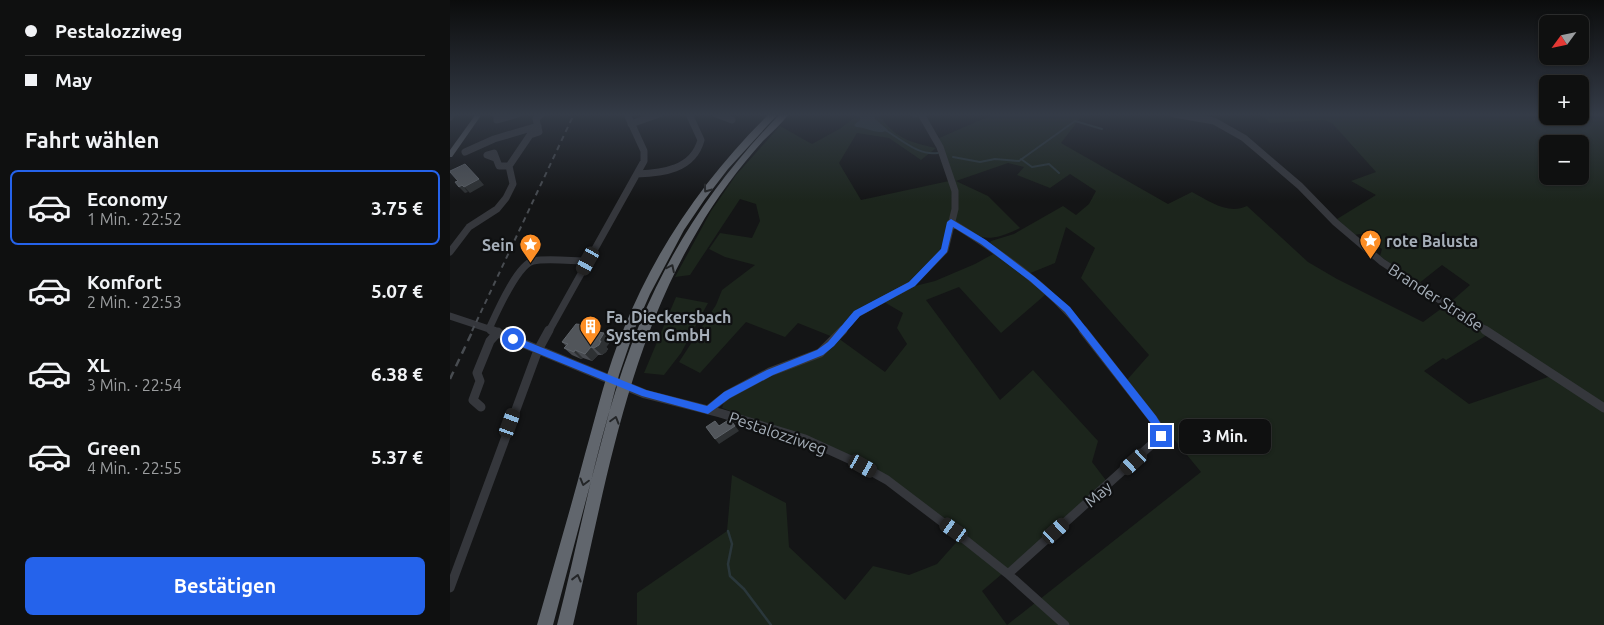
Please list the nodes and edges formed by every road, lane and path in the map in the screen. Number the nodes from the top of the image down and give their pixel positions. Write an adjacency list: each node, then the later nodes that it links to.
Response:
1 (458, 143): 11 (main road)
2 (484, 143): 10 (street)
3 (524, 143): 13 (street)
4 (640, 143): 14 (street)
5 (700, 143): 14 (street)
6 (747, 143): 27 (highway, one-way to 27)
7 (758, 143): 28 (highway, one-way to 7)
8 (938, 143): 15 (street)
9 (1249, 143): 23 (street, Brander Straße)
10 (464, 152)
11 (450, 155)
12 (495, 158): 13 (street)
13 (509, 166): 16 (street)
14 (637, 174): 17 (street)
15 (951, 222): 24 (street); 25 (street, May)
16 (450, 252)
17 (588, 261): 19 (street); 21 (street)
18 (450, 316): 19 (street, Pestalozziweg)
19 (486, 328): 20 (street, Pestalozziweg)
20 (498, 332): 21 (street, Pestalozziweg); 22 (street)
21 (538, 350): 24 (street, Pestalozziweg); 26 (street)
22 (481, 407)
23 (1604, 408)
24 (708, 410): 25 (street, Pestalozziweg)
25 (1008, 574): 29 (street, Pestalozziweg)
26 (450, 588)
27 (545, 625)
28 (565, 625)
29 (1065, 625)

